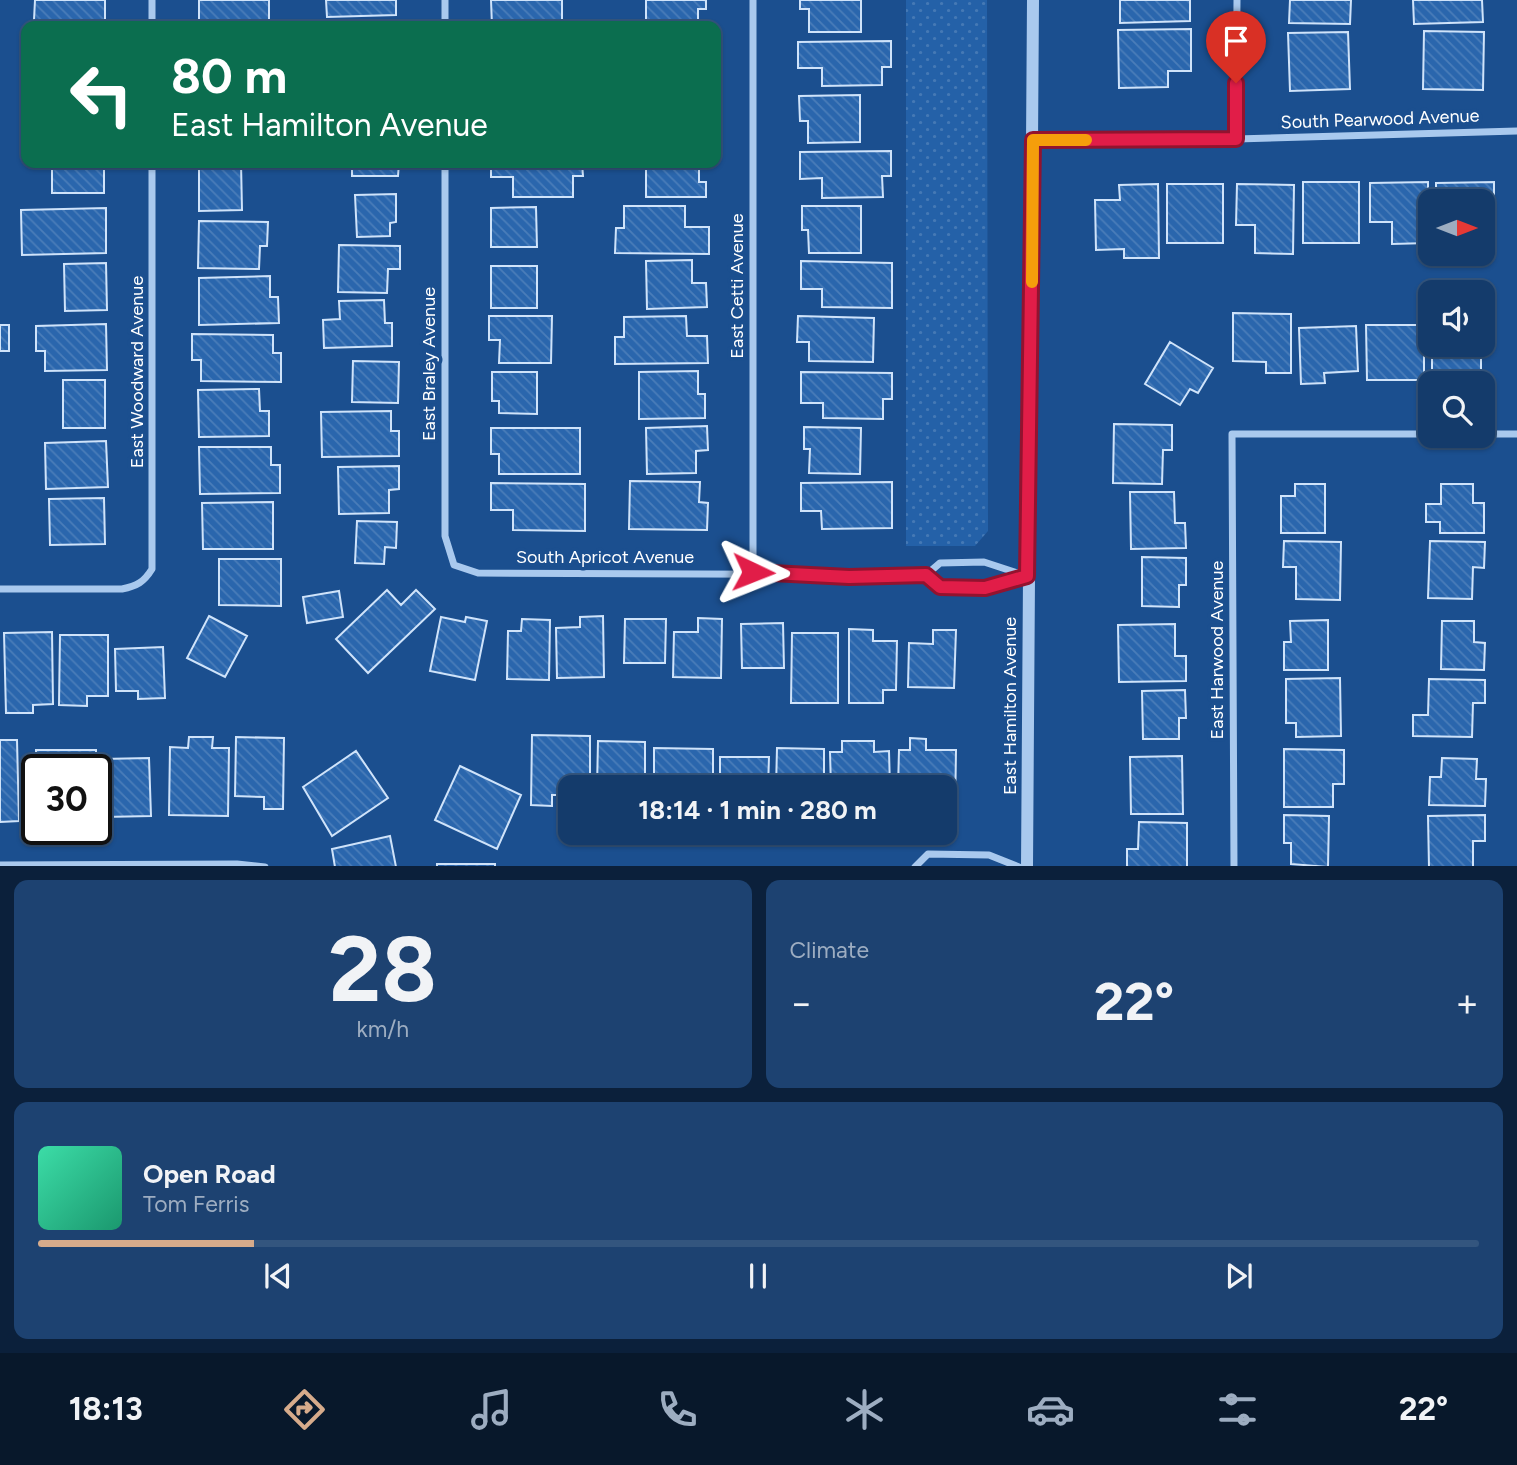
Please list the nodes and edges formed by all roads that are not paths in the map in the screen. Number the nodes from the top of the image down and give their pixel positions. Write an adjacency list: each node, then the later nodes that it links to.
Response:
1 (152, 0): 6 (street)
2 (445, 0): 7 (street)
3 (753, 0): 17 (street, East Cetti Avenue)
4 (1033, 0): 10 (street, East Hamilton Avenue)
5 (1237, 0): 9 (street)
6 (152, 21)
7 (445, 21)
8 (1517, 131): 9 (street, South Pearwood Avenue)
9 (1236, 139): 10 (street, South Pearwood Avenue)
10 (1033, 140): 19 (street, East Hamilton Avenue)
11 (152, 168): 20 (street, East Woodward Avenue)
12 (445, 168): 16 (street, East Braley Avenue)
13 (1418, 434): 26 (street, East Harwood Avenue)
14 (1495, 434): 15 (street)
15 (1517, 434)
16 (454, 565): 17 (street, South Apricot Avenue)
17 (753, 572): 18 (street, South Apricot Avenue)
18 (926, 575): 19 (street, South Apricot Avenue); 19 (street, South Apricot Avenue)
19 (1027, 576): 25 (street, East Hamilton Avenue)
20 (0, 589)
21 (4, 866): 22 (street)
22 (265, 866)
23 (915, 866): 24 (street)
24 (1018, 866)
25 (1027, 866)
26 (1234, 866)

